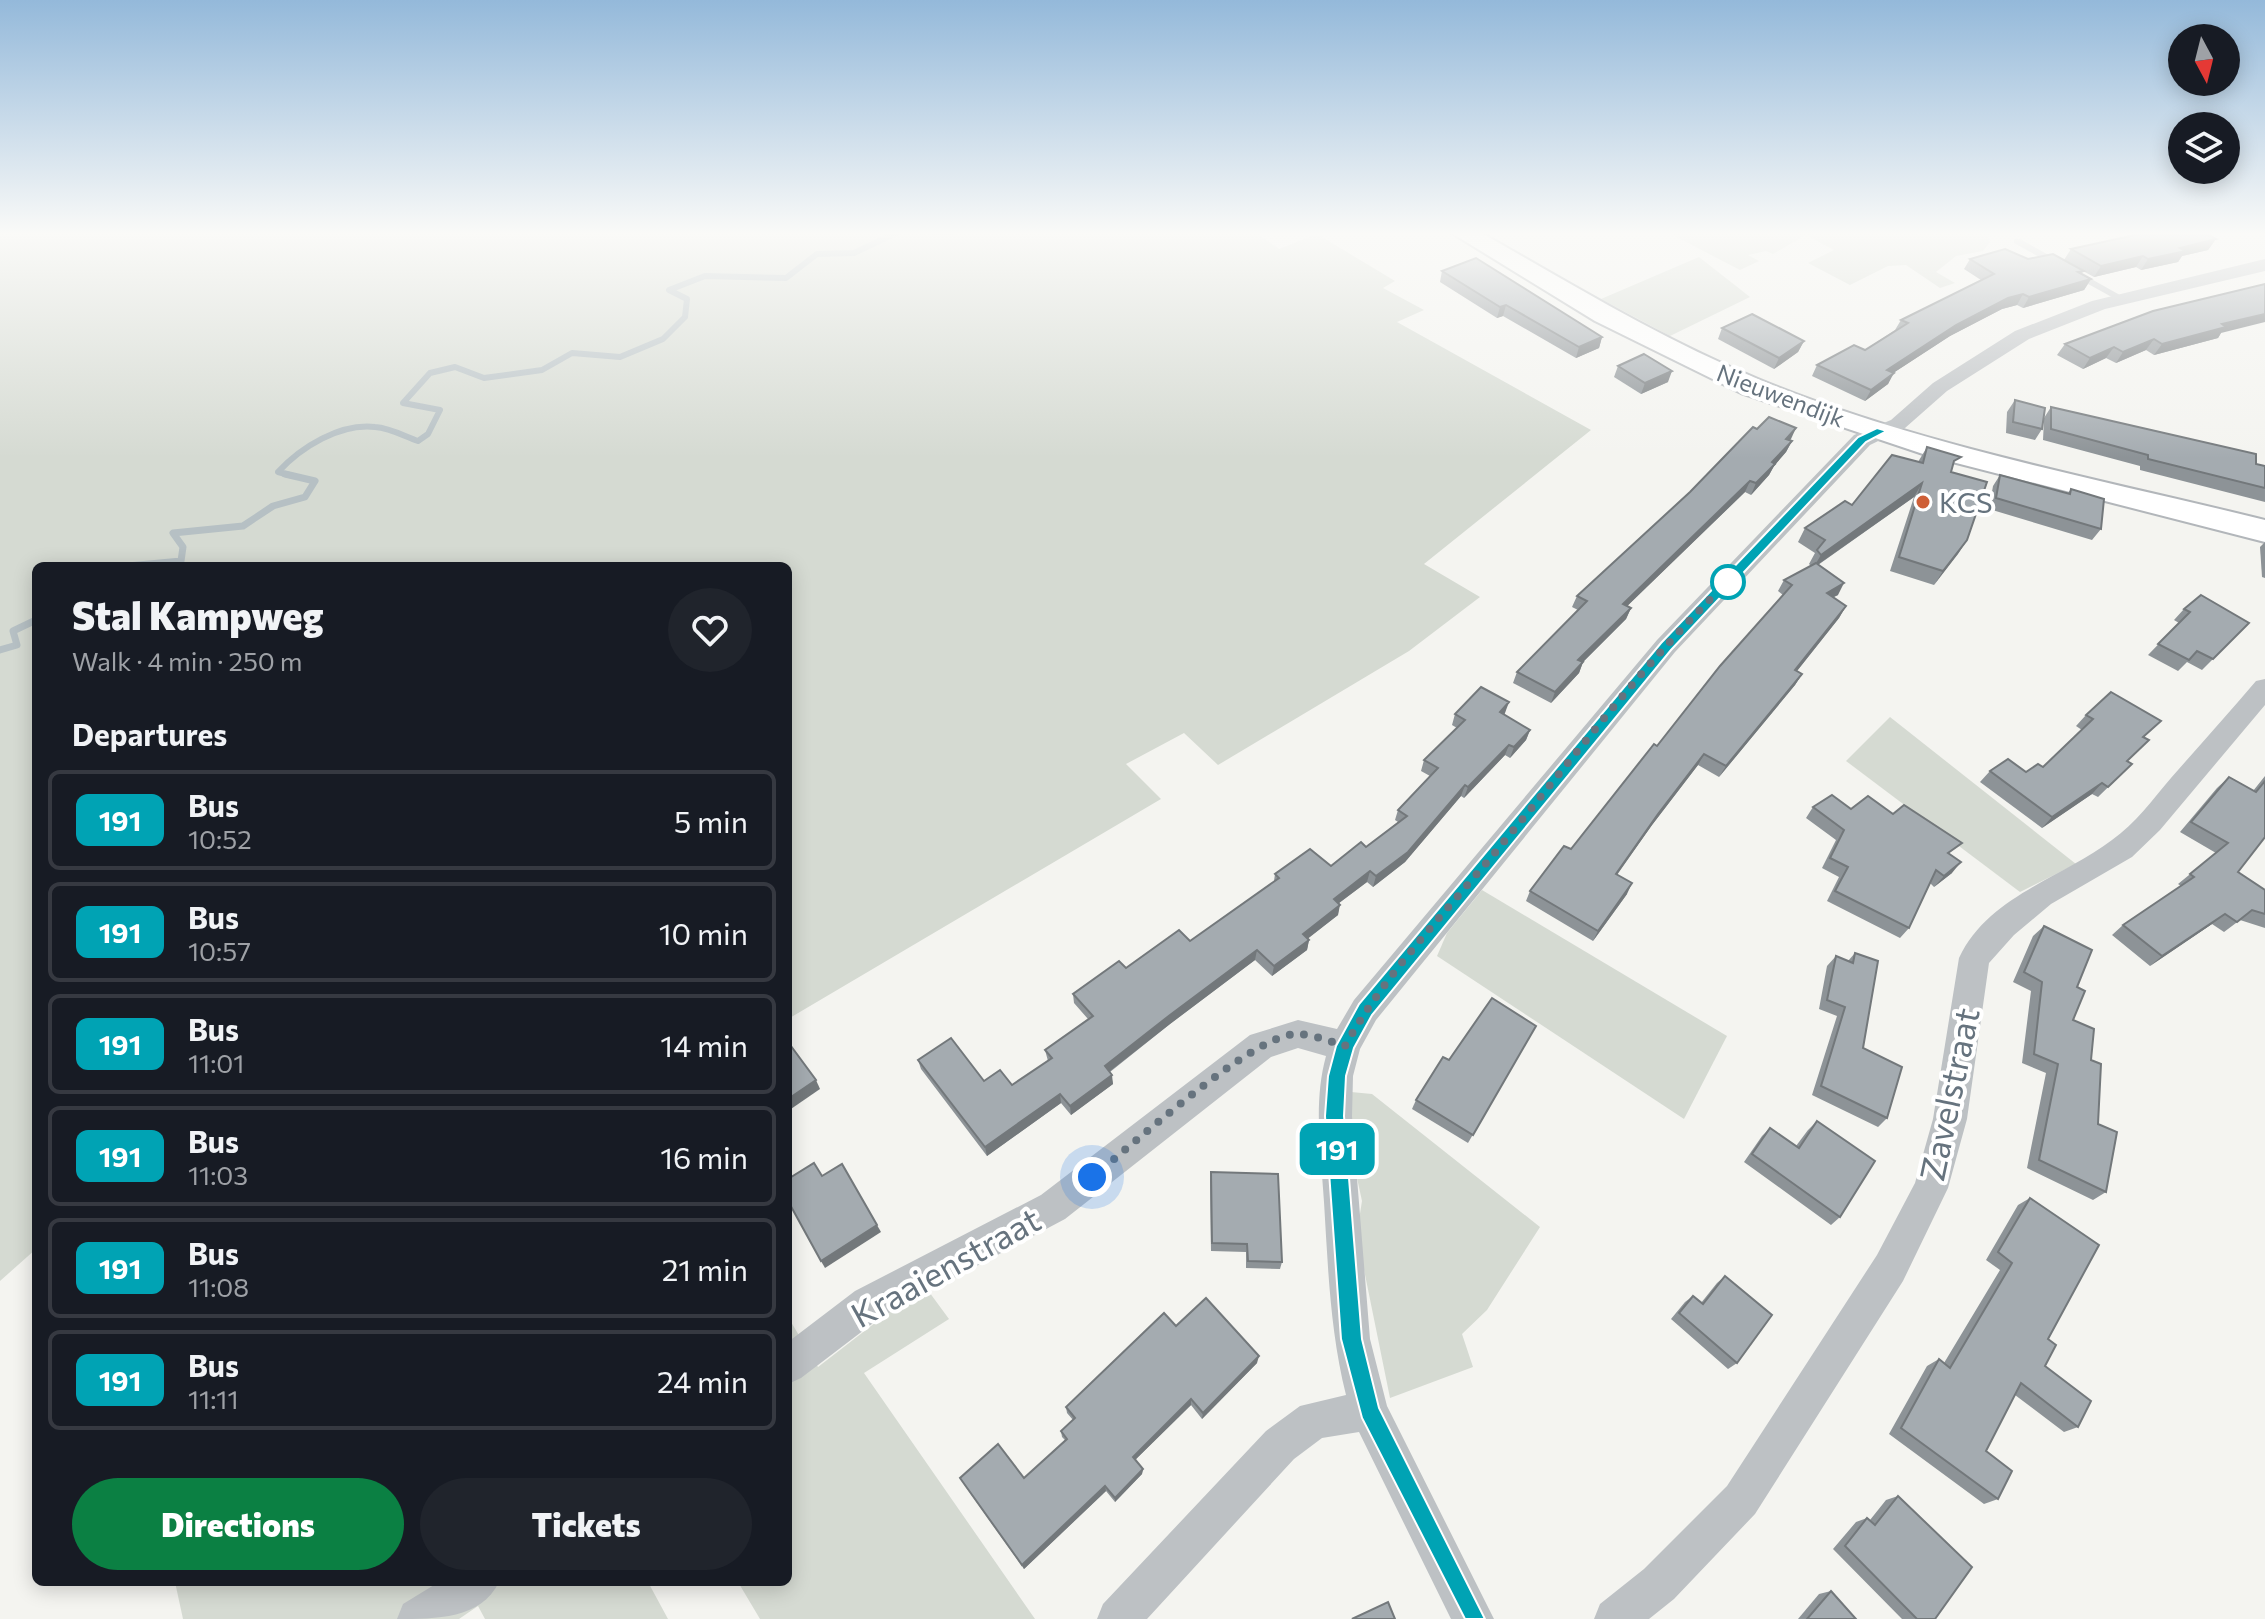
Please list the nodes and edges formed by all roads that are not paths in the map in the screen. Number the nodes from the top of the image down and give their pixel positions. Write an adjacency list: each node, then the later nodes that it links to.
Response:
1 (1592, 308): 3 (street, Nieuwendijk)
2 (2098, 308): 3 (street)
3 (1881, 431): 4 (street, Nieuwendijk); 6 (street)
4 (2265, 531)
5 (2265, 688): 13 (street, Zavelstraat)
6 (1345, 1046): 7 (street, Kraaienstraat); 8 (street)
7 (792, 1362)
8 (1369, 1411): 11 (street); 12 (street)
9 (472, 1586): 10 (street)
10 (418, 1619)
11 (1118, 1619)
12 (1473, 1619)
13 (1615, 1619)

